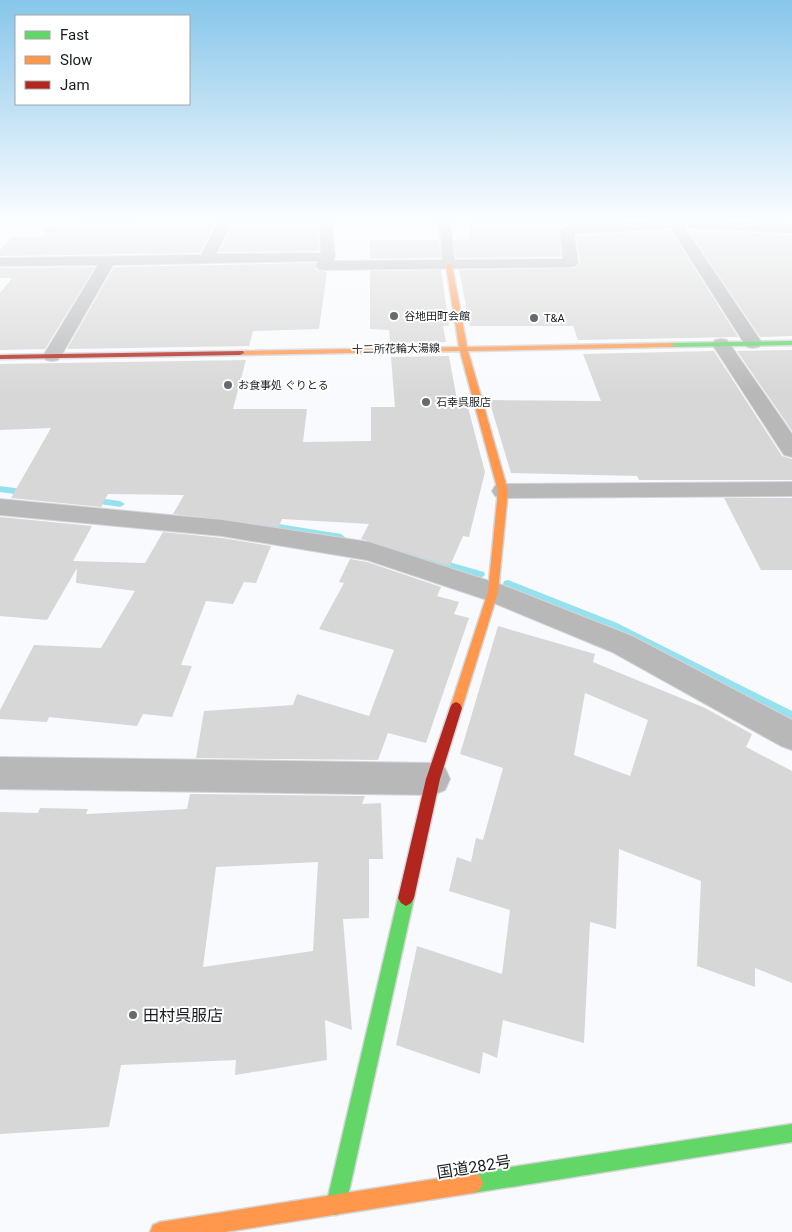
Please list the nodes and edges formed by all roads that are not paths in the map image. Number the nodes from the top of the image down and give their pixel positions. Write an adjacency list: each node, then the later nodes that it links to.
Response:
1 (98, 278): 8 (street)
2 (451, 278): 7 (main road)
3 (711, 278): 4 (street)
4 (753, 343): 5 (main road, 十二所花輪大湯線); 6 (main road, 十二所花輪大湯線)
5 (792, 343)
6 (720, 344): 7 (main road, 十二所花輪大湯線); 10 (street)
7 (463, 347): 8 (main road, 十二所花輪大湯線); 12 (main road)
8 (52, 356): 9 (main road, 十二所花輪大湯線)
9 (0, 357)
10 (792, 450)
11 (792, 489): 12 (street)
12 (503, 491): 14 (main road)
13 (0, 507): 14 (street)
14 (493, 592): 15 (street); 17 (main road)
15 (792, 736)
16 (0, 773): 17 (street)
17 (433, 779): 19 (main road)
18 (792, 1133): 19 (main road, 国道282号)
19 (336, 1205): 20 (main road, 国道282号)
20 (160, 1232)

